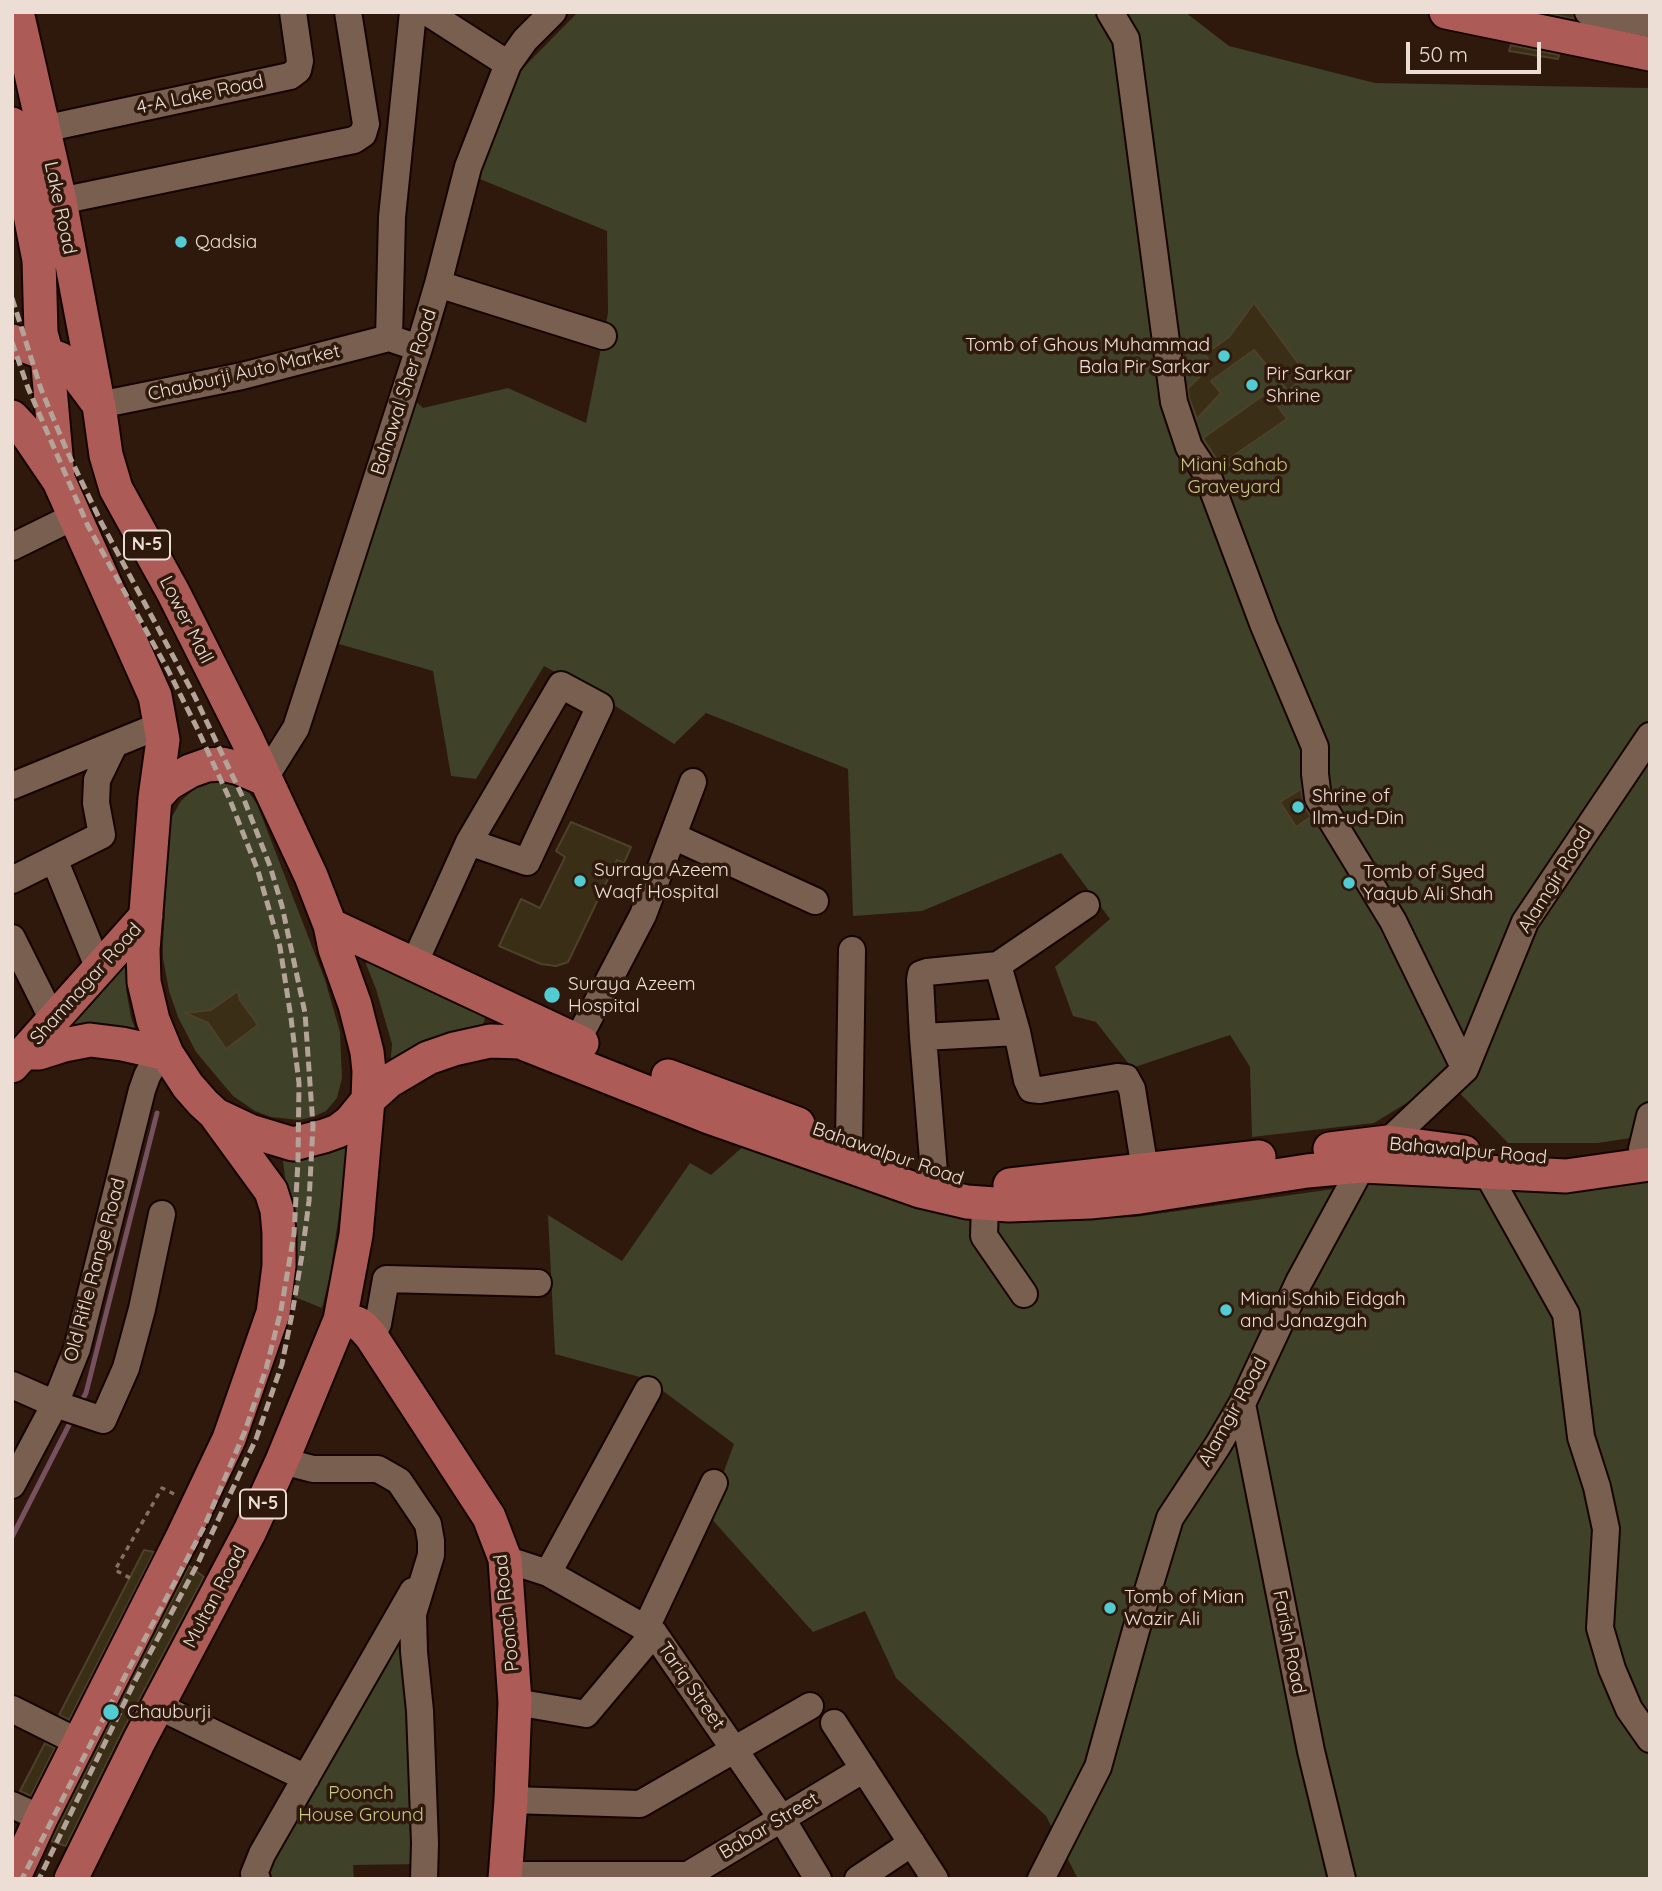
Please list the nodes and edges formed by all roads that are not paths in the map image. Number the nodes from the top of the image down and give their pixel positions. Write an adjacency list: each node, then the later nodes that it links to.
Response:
1 (17, 12): 13 (main road, Lake Road)
2 (293, 12): 13 (street, 4-A Lake Road)
3 (348, 12): 14 (street)
4 (413, 12): 17 (street)
5 (427, 12): 12 (street)
6 (1110, 12): 52 (street)
7 (1446, 12): 11 (main road)
8 (1588, 12): 10 (street)
9 (542, 15): 12 (street, Bahawal Sher Road)
10 (1650, 24)
11 (1650, 54)
12 (508, 64): 15 (street, Bahawal Sher Road)
13 (28, 126): 14 (main road, Lake Road); 20 (main road)
14 (60, 201): 21 (main road, Lake Road)
15 (439, 284): 16 (street); 19 (street, Bahawal Sher Road)
16 (603, 336)
17 (389, 338): 19 (street); 21 (street, Chauburji Auto Market)
18 (12, 341): 20 (main road, Lower Mall / N-5)
19 (419, 348): 29 (street, Bahawal Sher Road)
20 (47, 355): 21 (main road, Lower Mall / N-5); 23 (main road)
21 (99, 405): 29 (main road, Lower Mall / N-5)
22 (17, 430): 23 (main road, N-5)
23 (58, 481): 24 (main road, N-5)
24 (75, 516): 25 (street); 26 (main road, N-5)
25 (12, 547)
26 (158, 710): 28 (street); 32 (main road, N-5)
27 (1650, 736): 52 (street, Alamgir Road)
28 (114, 745): 31 (street); 35 (street)
29 (264, 779): 32 (main road); 40 (main road, N-5)
30 (693, 782): 33 (street)
31 (12, 786)
32 (155, 798): 39 (main road, N-5)
33 (673, 836): 37 (street); 49 (street)
34 (470, 842): 34 (street); 43 (street)
35 (54, 859): 36 (street); 45 (street)
36 (12, 880)
37 (815, 901)
38 (1086, 905): 44 (street)
39 (146, 916): 45 (main road, Shamnagar Road); 50 (main road, N-5)
40 (330, 925): 43 (main road, Bahawalpur Road); 53 (main road, N-5)
41 (12, 938): 46 (street)
42 (852, 950): 56 (street)
43 (414, 964): 49 (main road, Bahawalpur Road)
44 (998, 965): 47 (street); 48 (street)
45 (99, 969): 46 (main road, Shamnagar Road)
46 (53, 1020): 51 (main road, Shamnagar Road)
47 (1017, 1032): 48 (street); 60 (street)
48 (923, 1037): 61 (street)
49 (577, 1041): 56 (main road, Bahawalpur Road)
50 (167, 1054): 51 (main road, Shamnagar Road); 54 (main road, N-5); 72 (street, Old Rifle Range Road)
51 (19, 1059)
52 (1465, 1069): 57 (street, Alamgir Road)
53 (368, 1100): 54 (main road, N-5); 63 (main road, Bahawalpur Road); 67 (main road, Multan Road / N-5)
54 (216, 1115): 86 (main road, N-5)
55 (1650, 1116): 58 (street)
56 (849, 1142): 61 (main road, Bahawalpur Road)
57 (1388, 1142): 58 (main road, Bahawalpur Road); 59 (street, Alamgir Road); 60 (main road, Bahawalpur Road)
58 (1647, 1154): 62 (main road, Bahawalpur Road)
59 (1362, 1166): 62 (main road, Bahawalpur Road); 63 (main road, Bahawalpur Road); 71 (street, Alamgir Road)
60 (1145, 1170): 61 (main road, Bahawalpur Road)
61 (934, 1172)
62 (1487, 1173): 85 (street)
63 (985, 1203): 66 (street)
64 (162, 1214): 72 (street)
65 (538, 1283): 68 (street)
66 (1024, 1294)
67 (340, 1320): 68 (main road, Poonch Road); 73 (main road, Multan Road / N-5)
68 (370, 1336): 76 (main road, Poonch Road)
69 (648, 1390): 78 (street)
70 (14, 1392): 72 (street)
71 (1242, 1404): 102 (street, Alamgir Road); 103 (street, Farish Road)
72 (59, 1405): 75 (street, Old Rifle Range Road)
73 (282, 1461): 77 (street); 81 (main road, Multan Road / N-5)
74 (714, 1483): 79 (street)
75 (12, 1485)
76 (505, 1559): 78 (street, Tariq Street); 80 (main road, Poonch Road)
77 (424, 1572): 89 (street); 98 (street)
78 (548, 1573): 79 (street, Tariq Street)
79 (650, 1630): 80 (street); 87 (street, Tariq Street)
80 (515, 1702): 90 (main road, Poonch Road)
81 (158, 1706): 89 (street); 96 (main road, Multan Road / N-5)
82 (810, 1706): 87 (street)
83 (12, 1709): 86 (street)
84 (834, 1723): 88 (street)
85 (1650, 1740)
86 (80, 1743): 91 (main road, N-5)
87 (735, 1749): 90 (street); 92 (street, Tariq Street)
88 (864, 1769): 92 (street, Babar Street); 93 (street)
89 (306, 1778): 97 (street)
90 (511, 1800): 94 (main road, Poonch Road)
91 (27, 1812): 95 (main road, N-5)
92 (782, 1819): 94 (street, Babar Street); 99 (street, Tariq Street)
93 (912, 1843): 100 (street); 101 (street)
94 (505, 1877)
95 (13, 1879)
96 (71, 1879)
97 (257, 1879)
98 (424, 1879)
99 (818, 1879)
100 (858, 1879)
101 (935, 1879)
102 (1041, 1879)
103 (1342, 1879)

